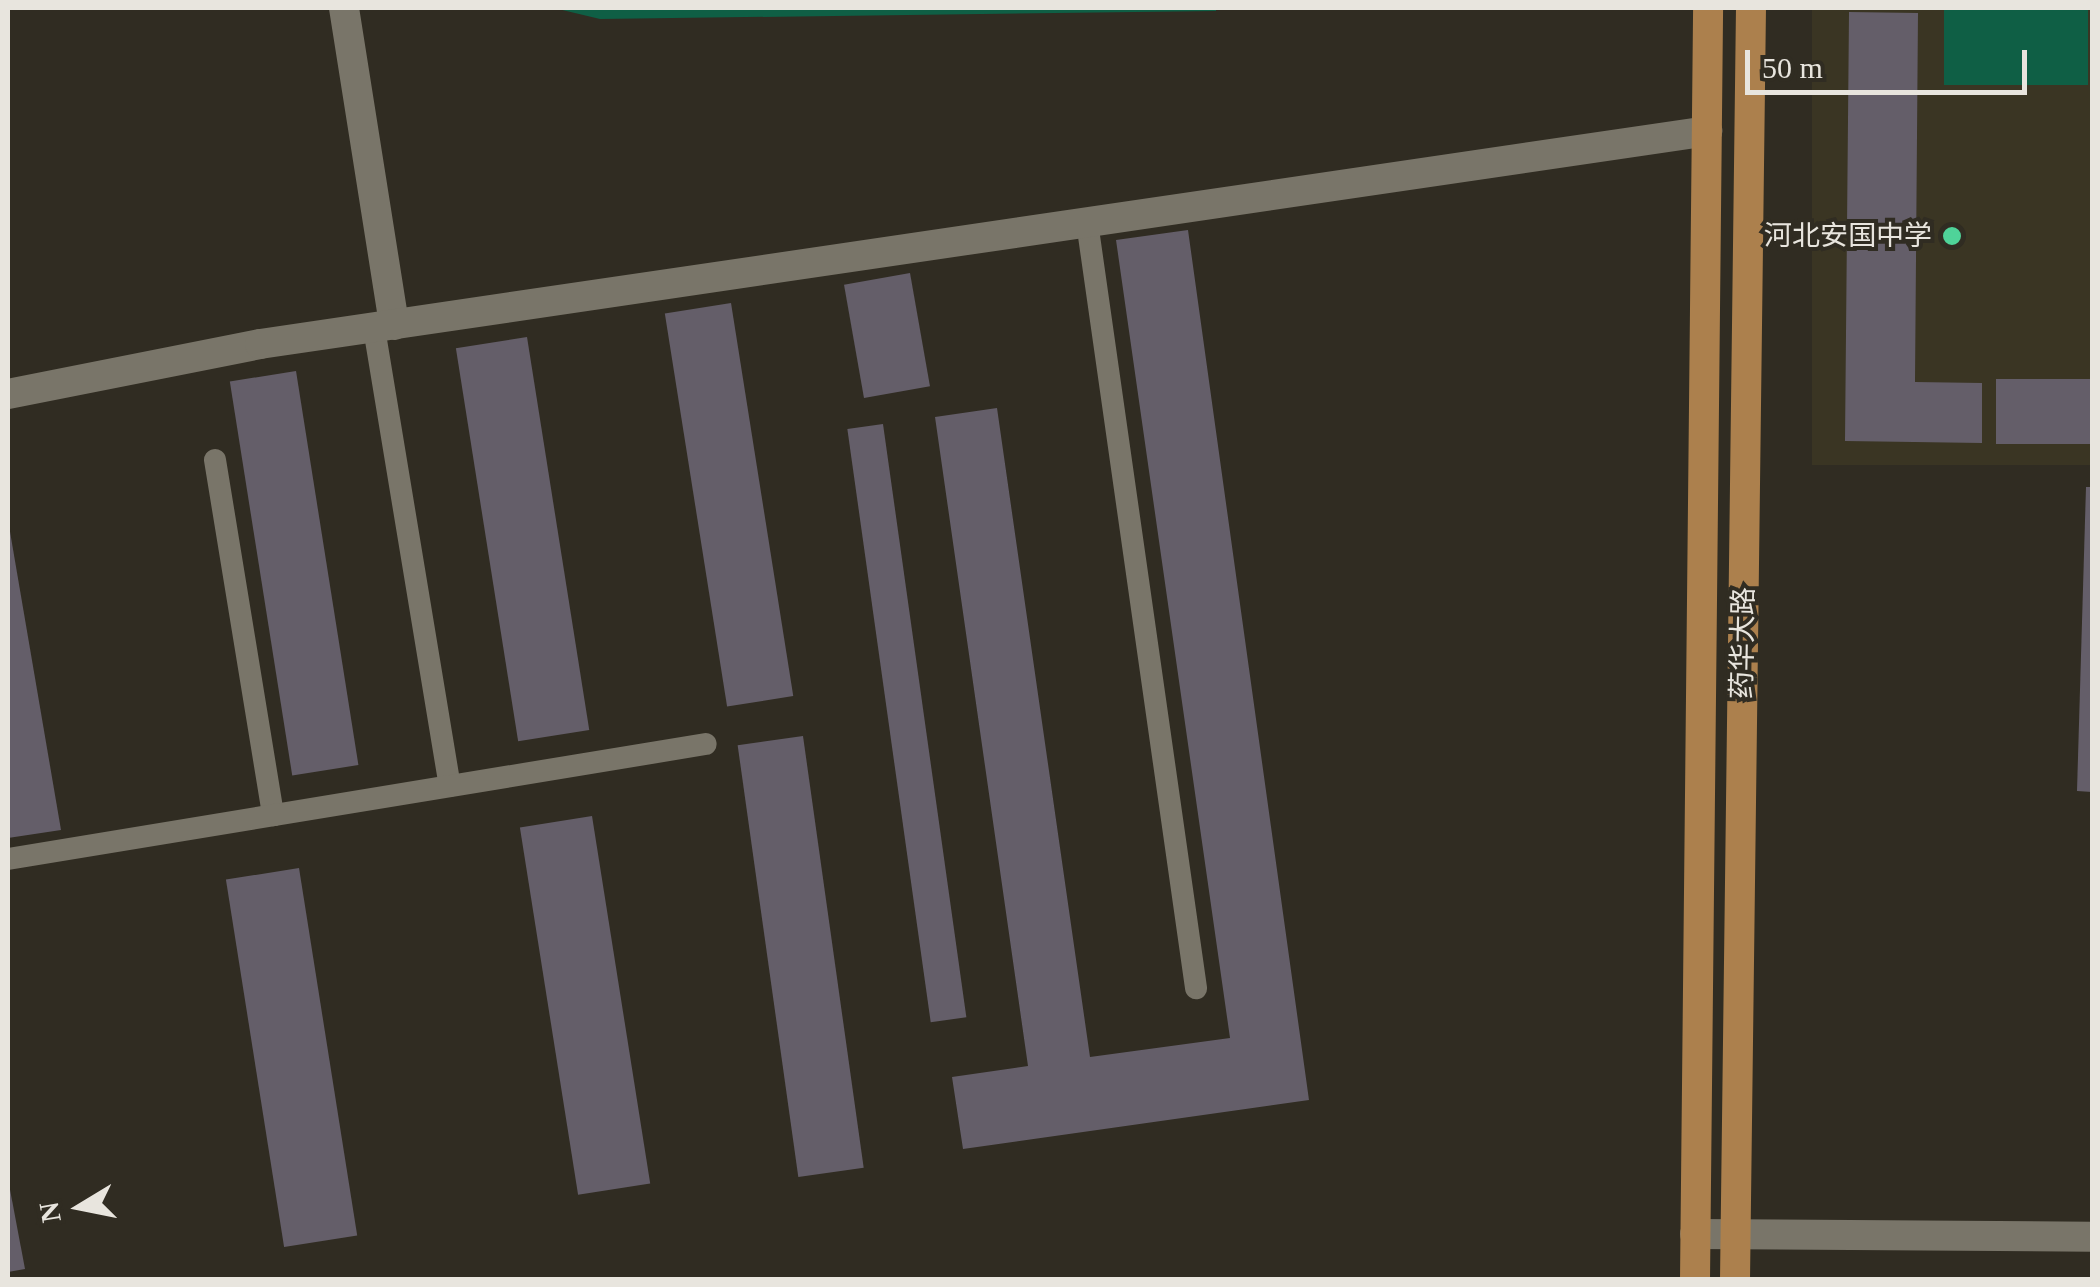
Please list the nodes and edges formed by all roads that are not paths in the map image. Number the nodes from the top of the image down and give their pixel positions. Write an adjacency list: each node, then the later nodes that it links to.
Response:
1 (344, 8): 6 (street)
2 (1708, 8): 4 (main road, 药华大路)
3 (1751, 8): 15 (main road, 药华大路)
4 (1706, 130): 5 (street); 14 (main road, 药华大路)
5 (1087, 222): 6 (street); 13 (lane)
6 (384, 326): 7 (street); 10 (lane)
7 (8, 394)
8 (216, 460): 11 (lane)
9 (706, 744): 10 (lane)
10 (450, 786): 11 (lane)
11 (273, 815): 12 (lane)
12 (8, 859)
13 (1196, 988)
14 (1695, 1234): 15 (street); 17 (main road, 药华大路)
15 (1736, 1234): 16 (street); 18 (main road, 药华大路)
16 (2092, 1238)
17 (1694, 1280)
18 (1735, 1280)

